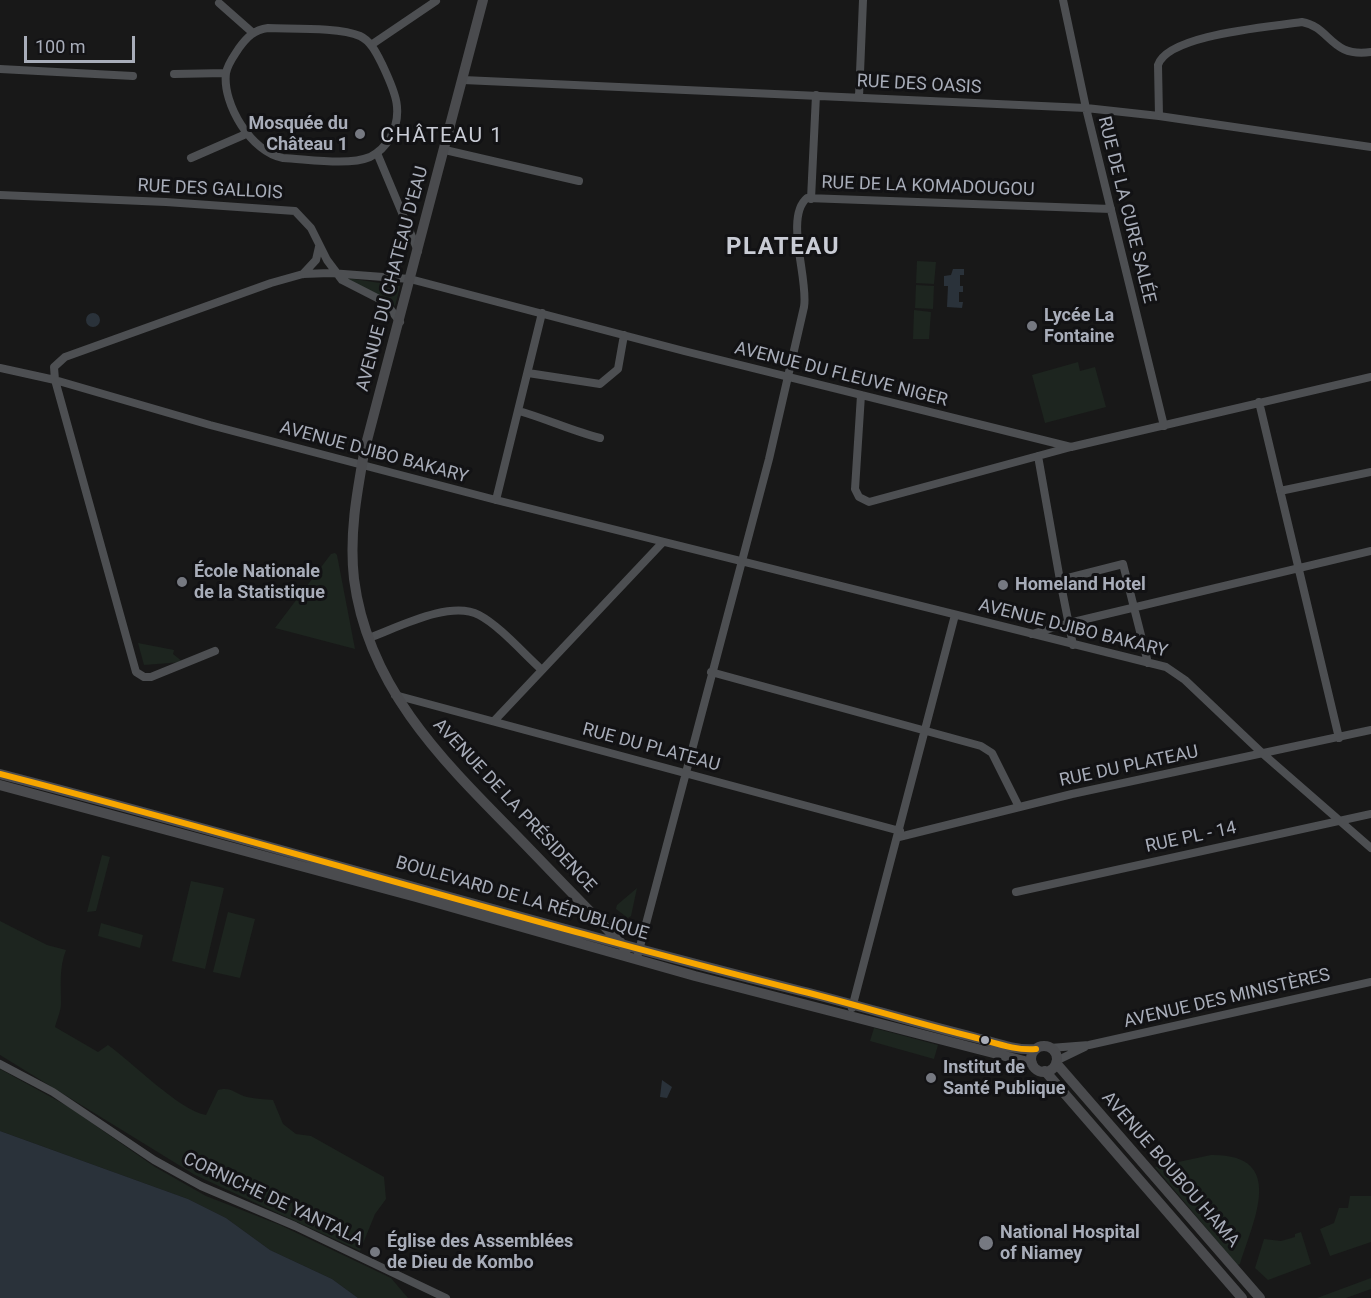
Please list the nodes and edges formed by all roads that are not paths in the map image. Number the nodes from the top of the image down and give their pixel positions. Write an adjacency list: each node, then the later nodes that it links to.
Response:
1 (483, 0): 13 (main road, AVENUE DU CHATEAU D'EAU)
2 (862, 0): 15 (street)
3 (1063, 0): 16 (street, RUE DE LA CURE SALÉE)
4 (436, 1): 7 (street)
5 (219, 3): 6 (street)
6 (253, 33): 7 (street); 10 (street)
7 (371, 45): 21 (street)
8 (1371, 52): 17 (street)
9 (0, 69): 12 (street)
10 (226, 73): 11 (street); 18 (street)
11 (174, 74)
12 (133, 76)
13 (463, 80): 14 (street, RUE DES OASIS); 20 (main road, AVENUE DU CHATEAU D'EAU)
14 (816, 95): 15 (street, RUE DES OASIS); 25 (street, RUE DE LA KOMADOUGOU)
15 (859, 97): 16 (street, RUE DES OASIS)
16 (1086, 108): 17 (street, RUE DES OASIS); 26 (street, RUE DE LA CURE SALÉE)
17 (1159, 116): 19 (street, RUE DES OASIS)
18 (246, 134): 21 (street); 22 (street)
19 (1371, 147)
20 (445, 150): 23 (street); 28 (main road, AVENUE DU CHATEAU D'EAU)
21 (377, 153): 28 (street)
22 (191, 158)
23 (579, 181)
24 (0, 195): 27 (street, RUE DES GALLOIS)
25 (811, 198): 26 (street, RUE DE LA KOMADOUGOU); 37 (street)
26 (1111, 209): 43 (street, RUE DE LA CURE SALÉE)
27 (319, 247): 29 (street); 30 (street, RUE DES GALLOIS)
28 (418, 251): 31 (main road, AVENUE DU CHATEAU D'EAU)
29 (303, 274): 30 (street, AVENUE DU FLEUVE NIGER); 39 (street, AVENUE DU FLEUVE NIGER)
30 (338, 274): 31 (street, AVENUE DU FLEUVE NIGER); 33 (street, RUE DES GALLOIS)
31 (410, 279): 32 (street, AVENUE DU FLEUVE NIGER); 33 (main road, AVENUE DU CHATEAU D'EAU)
32 (542, 313): 34 (street, AVENUE DU FLEUVE NIGER); 36 (street)
33 (400, 322): 47 (main road, AVENUE DU CHATEAU D'EAU)
34 (624, 335): 36 (street); 37 (street, AVENUE DU FLEUVE NIGER)
35 (0, 368): 39 (street, AVENUE DJIBO BAKARY)
36 (528, 373): 42 (street)
37 (789, 377): 40 (street, AVENUE DU FLEUVE NIGER); 53 (street)
38 (1371, 377): 41 (street, AVENUE DU FLEUVE NIGER)
39 (55, 380): 47 (street, AVENUE DJIBO BAKARY); 62 (street)
40 (861, 395): 45 (street, AVENUE DU FLEUVE NIGER); 46 (street)
41 (1259, 402): 43 (street, AVENUE DU FLEUVE NIGER); 49 (street)
42 (519, 411): 44 (street); 50 (street)
43 (1164, 426): 45 (street, AVENUE DU FLEUVE NIGER)
44 (600, 438)
45 (1071, 447): 46 (street)
46 (1038, 456): 55 (street)
47 (363, 463): 50 (street, AVENUE DJIBO BAKARY); 60 (main road, AVENUE DE LA PRÉSIDENCE)
48 (1371, 472): 49 (street)
49 (1280, 491): 54 (street)
50 (496, 500): 51 (street, AVENUE DJIBO BAKARY)
51 (663, 542): 53 (street, AVENUE DJIBO BAKARY); 64 (street)
52 (1371, 551): 54 (street)
53 (742, 561): 57 (street, AVENUE DJIBO BAKARY); 65 (street)
54 (1297, 568): 56 (street); 70 (street)
55 (1060, 580): 56 (street); 58 (street)
56 (1134, 609): 58 (street); 63 (street)
57 (955, 615): 59 (street, AVENUE DJIBO BAKARY); 69 (street)
58 (1069, 623): 59 (street); 61 (street)
59 (1032, 634): 61 (street, AVENUE DJIBO BAKARY)
60 (369, 638): 64 (street); 66 (main road, AVENUE DE LA PRÉSIDENCE)
61 (1073, 645): 63 (street, AVENUE DJIBO BAKARY)
62 (215, 651)
63 (1148, 663): 71 (street, AVENUE DJIBO BAKARY)
64 (542, 670): 67 (street)
65 (711, 672): 69 (street); 72 (street)
66 (395, 695): 67 (street, RUE DU PLATEAU); 82 (main road, AVENUE DE LA PRÉSIDENCE)
67 (494, 721): 72 (street, RUE DU PLATEAU)
68 (1371, 730): 70 (street, RUE DU PLATEAU)
69 (926, 731): 76 (street); 79 (street)
70 (1340, 738): 71 (street, RUE DU PLATEAU)
71 (1262, 753): 76 (street, RUE DU PLATEAU); 78 (street, AVENUE DJIBO BAKARY)
72 (684, 772): 79 (street, RUE DU PLATEAU); 82 (street)
73 (0, 774): 75 (main road, BOULEVARD DE LA RÉPUBLIQUE)
74 (0, 785): 75 (main road, BOULEVARD DE LA RÉPUBLIQUE)
75 (24, 786): 82 (main road, BOULEVARD DE LA RÉPUBLIQUE)
76 (1019, 807): 79 (street, RUE DU PLATEAU)
77 (1371, 814): 78 (street, RUE PL - 14)
78 (1342, 821): 80 (street, AVENUE DJIBO BAKARY); 81 (street, RUE PL - 14)
79 (899, 834): 84 (street)
80 (1371, 848)
81 (1016, 892)
82 (631, 952): 84 (main road, BOULEVARD DE LA RÉPUBLIQUE)
83 (1371, 982): 85 (street, AVENUE DES MINISTÈRES)
84 (851, 1010): 87 (main road, BOULEVARD DE LA RÉPUBLIQUE); 89 (main road, BOULEVARD DE LA RÉPUBLIQUE)
85 (1089, 1045): 86 (street, AVENUE DES MINISTÈRES); 88 (street, AVENUE DES MINISTÈRES)
86 (1050, 1048): 87 (main road); 88 (main road)
87 (1036, 1049): 89 (main road)
88 (1056, 1062): 91 (main road); 94 (main road, AVENUE BOUBOU HAMA)
89 (1032, 1063): 91 (main road)
90 (0, 1064): 92 (street, CORNICHE DE YANTALA)
91 (1045, 1071): 93 (main road, AVENUE BOUBOU HAMA)
92 (446, 1298)
93 (1242, 1298)
94 (1260, 1298)

